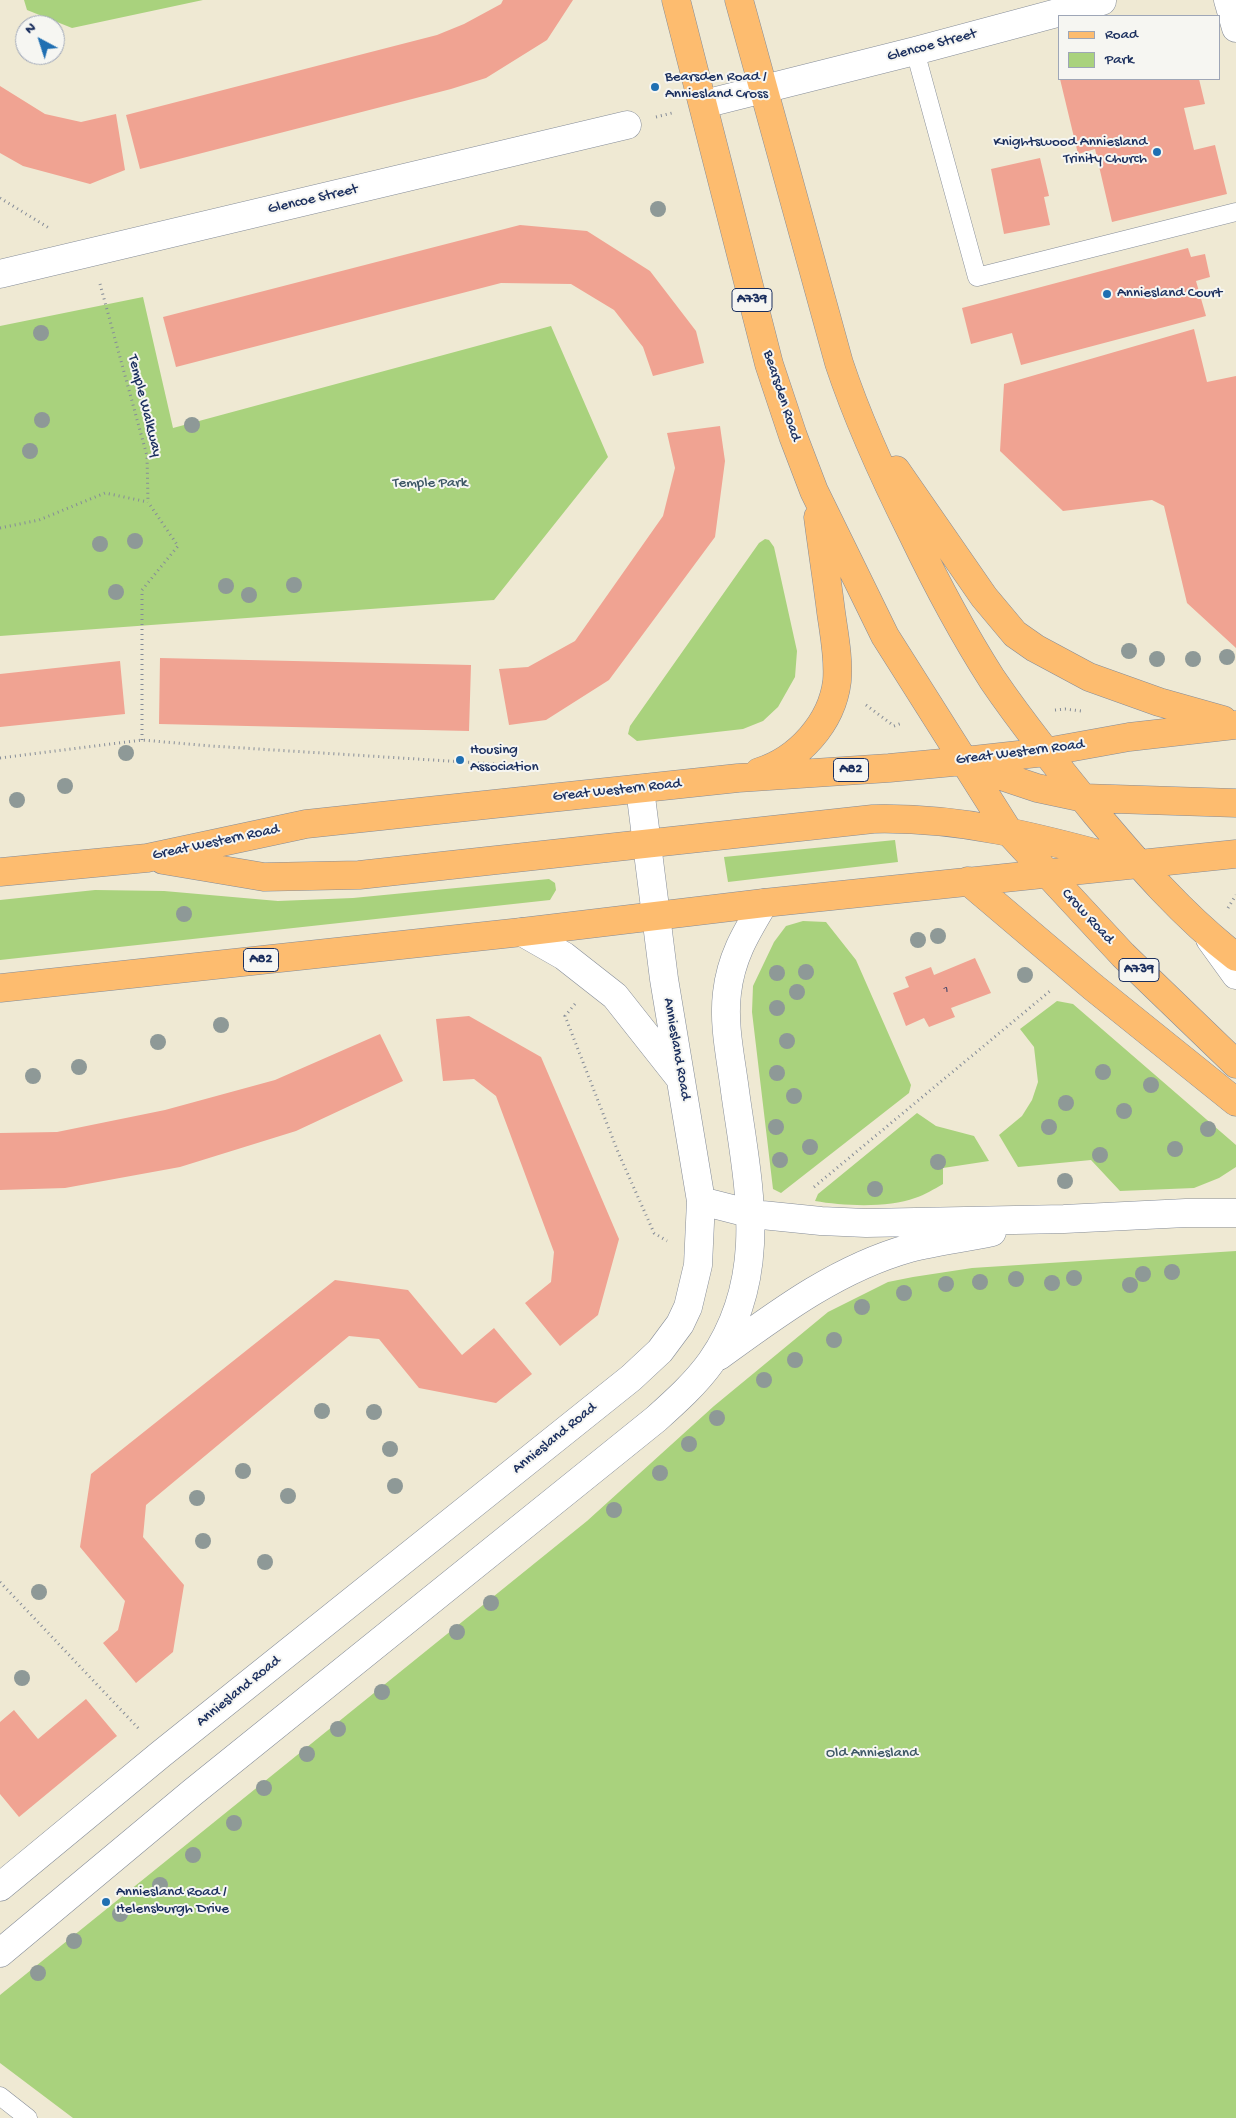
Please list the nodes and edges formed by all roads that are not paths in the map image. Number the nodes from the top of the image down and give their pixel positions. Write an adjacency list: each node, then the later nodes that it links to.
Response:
1 (676, 0): 8 (main road, Bearsden Road / A739)
2 (739, 0): 7 (main road)
3 (1228, 0): 5 (street)
4 (1102, 1): 6 (street, Glencoe Street)
5 (1236, 28)
6 (915, 51): 7 (street, Glencoe Street); 10 (lane)
7 (763, 89): 8 (street, Glencoe Street); 12 (main road)
8 (704, 104): 13 (main road, Bearsden Road / A739)
9 (627, 125): 11 (street, Glencoe Street)
10 (1236, 212)
11 (0, 274)
12 (855, 411): 14 (main road); 16 (main road)
13 (814, 491): 17 (main road, Bearsden Road / A739); 18 (main road)
14 (1236, 722)
15 (1236, 726): 16 (main road, Great Western Road / A82)
16 (1046, 752): 17 (main road, Great Western Road / A82); 20 (main road)
17 (964, 761): 18 (main road, Great Western Road / A82); 20 (main road); 22 (main road, A739)
18 (738, 778): 19 (main road, Great Western Road / A82)
19 (640, 789): 23 (street, Anniesland Road); 25 (main road, Great Western Road / A82)
20 (1084, 798): 21 (main road); 26 (main road)
21 (1236, 804)
22 (1009, 832): 23 (main road); 26 (main road); 28 (main road, A739)
23 (647, 844): 25 (main road); 31 (street, Anniesland Road)
24 (1236, 854): 26 (main road)
25 (147, 858): 27 (main road, Great Western Road / A82)
26 (1139, 865): 28 (main road); 33 (main road)
27 (0, 872)
28 (1046, 873): 29 (main road, A82); 37 (main road, Crow Road / A739)
29 (968, 881): 30 (main road, A82); 39 (main road)
30 (764, 903): 31 (main road, A82); 44 (street)
31 (657, 916): 32 (main road, A82); 38 (street, Anniesland Road)
32 (522, 932): 36 (main road, A82); 38 (street)
33 (1204, 932): 34 (main road); 35 (street)
34 (1236, 957)
35 (1236, 975)
36 (0, 988)
37 (1236, 1064)
38 (682, 1080): 41 (street, Anniesland Road)
39 (1236, 1102)
40 (1236, 1197): 42 (street)
41 (701, 1200): 44 (street); 47 (street, Anniesland Road)
42 (1204, 1212): 43 (street); 45 (street)
43 (1236, 1213)
44 (752, 1214): 45 (street); 46 (street)
45 (1064, 1219): 46 (street)
46 (712, 1361): 48 (street)
47 (0, 1887)
48 (0, 1953)
49 (0, 2096): 50 (lane)
50 (28, 2118)

